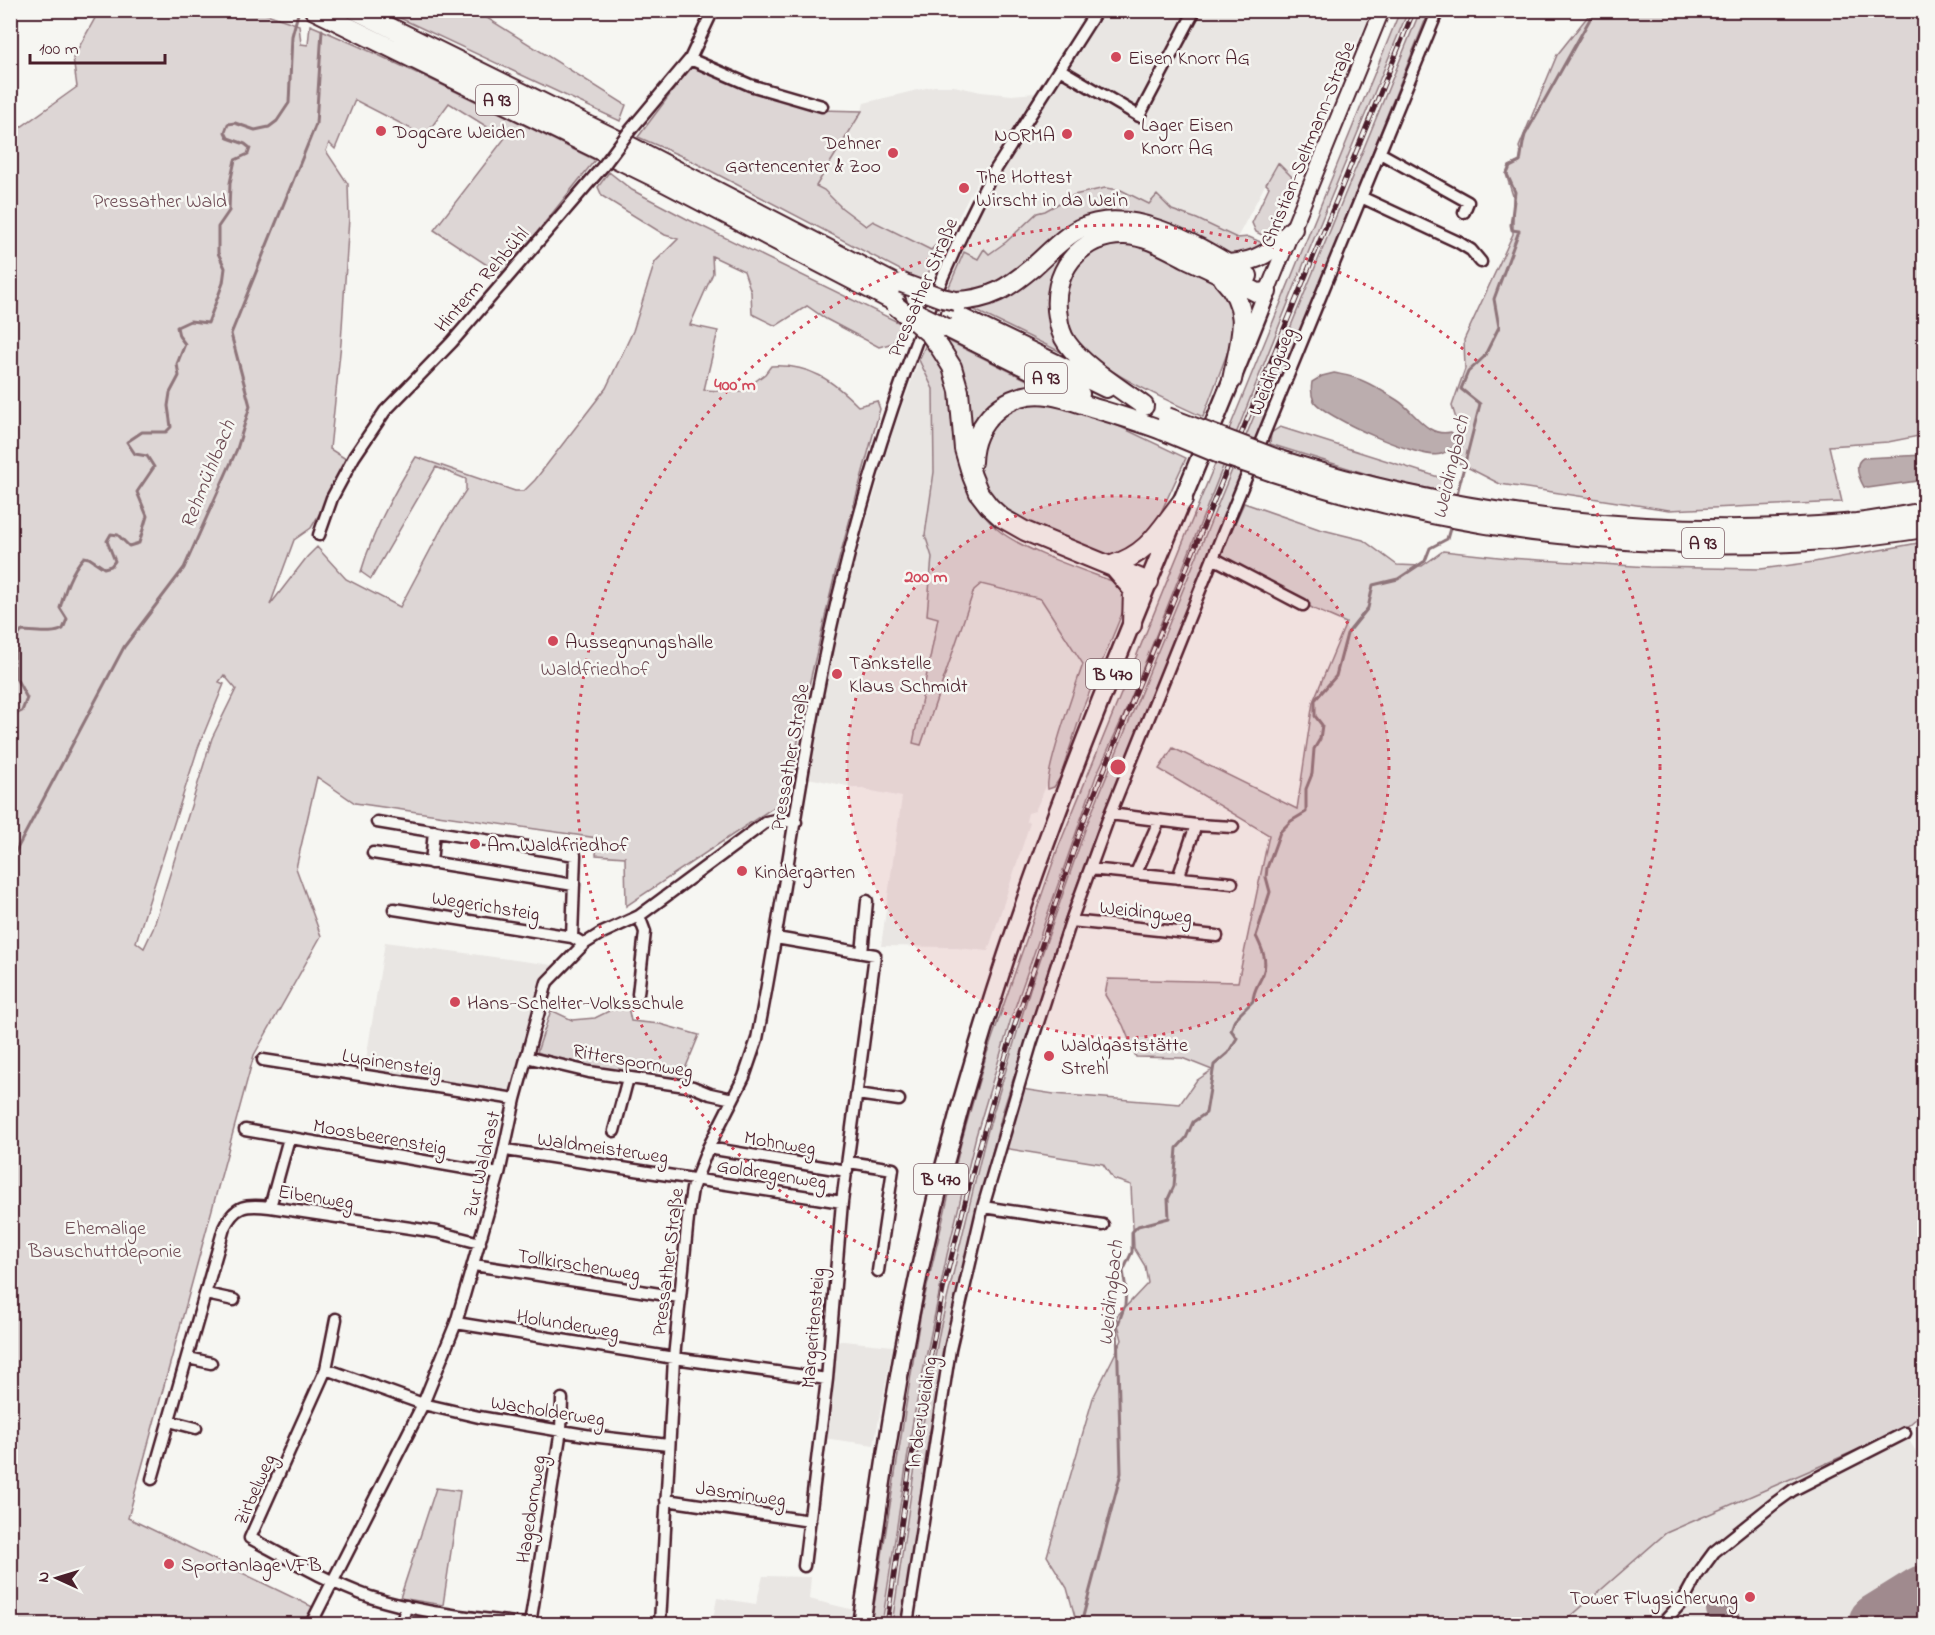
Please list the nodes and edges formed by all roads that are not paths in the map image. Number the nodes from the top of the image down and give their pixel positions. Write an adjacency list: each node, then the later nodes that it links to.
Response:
1 (314, 10): 18 (highway, A 93)
2 (355, 10): 18 (highway, A 93)
3 (713, 10): 8 (street, Hinterm Rehbühl)
4 (1097, 10): 9 (street, Pressather Straße)
5 (1195, 10): 9 (street)
6 (1382, 10): 14 (main road, Christian-Seltmann-Straße)
7 (1438, 10): 11 (street, Weidingweg)
8 (690, 59): 10 (street); 27 (street, Hinterm Rehbühl, bridge)
9 (1061, 70): 36 (street, Pressather Straße)
10 (822, 106)
11 (1380, 153): 12 (street, Weidingweg); 13 (street)
12 (1361, 197): 15 (street); 28 (street, Weidingweg)
13 (1464, 212)
14 (1293, 229): 16 (highway); 17 (main road, Christian-Seltmann-Straße)
15 (1481, 262)
16 (1221, 268): 17 (highway); 19 (highway); 20 (highway); 21 (highway)
17 (1267, 292): 20 (main road, B 470)
18 (896, 295): 19 (highway, A 93, bridge); 19 (highway, bridge); 22 (highway, bridge)
19 (951, 314): 21 (highway, A 93)
20 (1232, 380): 23 (main road, B 470)
21 (1146, 415): 22 (highway); 25 (highway, A 93, bridge)
22 (972, 476): 29 (highway)
23 (1183, 500): 29 (highway); 30 (main road, B 470)
24 (1924, 512): 25 (highway, A 93)
25 (1484, 516): 26 (highway, A 93)
26 (1924, 528)
27 (319, 535)
28 (1213, 558): 31 (street); 33 (street, Weidingweg)
29 (1112, 565): 30 (highway); 32 (highway)
30 (1149, 582): 32 (main road, B 470)
31 (1303, 605)
32 (1132, 625): 109 (main road, B 470)
33 (1110, 814): 34 (street); 42 (street, Weidingweg)
34 (1159, 821): 37 (street); 43 (street, Weidingweg)
35 (377, 822): 39 (street)
36 (795, 822): 49 (street, Zur Waldrast); 53 (street, Pressather Straße)
37 (1196, 825): 38 (street); 44 (street, Weidingweg)
38 (1233, 827)
39 (434, 831): 41 (street); 46 (street)
40 (373, 853): 41 (street)
41 (431, 863): 46 (street)
42 (1090, 869): 43 (street, Weidingweg); 50 (street, Weidingweg)
43 (1136, 873): 44 (street, Weidingweg)
44 (1178, 878): 45 (street, Weidingweg)
45 (1232, 883)
46 (574, 885): 52 (street)
47 (867, 901): 55 (street)
48 (394, 909): 52 (street, Wegerichsteig)
49 (639, 916): 54 (street, Zur Waldrast); 56 (street)
50 (1071, 921): 51 (street, Weidingweg); 57 (street, Weidingweg)
51 (1217, 936)
52 (572, 937): 54 (street)
53 (777, 938): 55 (street); 63 (street, Pressather Straße)
54 (584, 944): 58 (street, Zur Waldrast)
55 (862, 953): 61 (street, Margeritensteig)
56 (638, 994)
57 (1038, 1023): 75 (street, In der Weiding)
58 (526, 1057): 60 (street, Ritterspornweg); 62 (street, Zur Waldrast)
59 (263, 1060): 62 (street, Lupinensteig)
60 (628, 1078): 63 (street, Ritterspornweg); 66 (street)
61 (857, 1094): 64 (street); 70 (street, Margeritensteig)
62 (515, 1099): 69 (street, Zur Waldrast)
63 (733, 1099): 68 (street, Pressather Straße)
64 (899, 1100)
65 (245, 1130): 67 (street, Moosbeerensteig)
66 (614, 1131)
67 (289, 1138): 71 (street, Moosbeerensteig); 74 (street, Moosbeerensteig)
68 (708, 1148): 70 (street, Mohnweg); 72 (street, Pressather Straße)
69 (506, 1150): 71 (street, Zur Waldrast); 72 (street, Waldmeisterweg)
70 (848, 1166): 73 (street, Margeritensteig); 79 (street, Mohnweg)
71 (499, 1174): 77 (street, Zur Waldrast)
72 (696, 1179): 73 (street, Goldregenweg); 81 (street, Pressather Straße)
73 (842, 1202): 89 (street, Margeritensteig)
74 (270, 1207): 77 (street, Eibenweg); 80 (street, Eibenweg)
75 (982, 1207): 76 (street); 110 (street, In der Weiding)
76 (1102, 1226)
77 (480, 1243): 78 (street, Zur Waldrast)
78 (474, 1264): 81 (street, Tollkirschenweg); 84 (street, Zur Waldrast)
79 (878, 1271)
80 (206, 1294): 82 (street); 85 (street, Eibenweg)
81 (679, 1297): 86 (street, Pressather Straße)
82 (234, 1300)
83 (336, 1319): 88 (street, Zirbelweg)
84 (456, 1323): 86 (street, Holunderweg); 91 (street, Zur Waldrast)
85 (188, 1358): 87 (street); 92 (street, Eibenweg)
86 (674, 1359): 89 (street, Holunderweg); 96 (street, Pressather Straße)
87 (212, 1363)
88 (327, 1369): 91 (street); 101 (street, Zirbelweg)
89 (826, 1379): 99 (street, Margeritensteig)
90 (562, 1399): 94 (street, Hagedornweg)
91 (423, 1404): 94 (street, Wacholderweg); 101 (street, Zur Waldrast)
92 (169, 1421): 93 (street); 97 (street, Eibenweg)
93 (196, 1428)
94 (561, 1430): 96 (street, Wacholderweg); 107 (street, Hagedornweg)
95 (1905, 1433): 111 (street)
96 (668, 1446): 98 (street, Pressather Straße)
97 (152, 1479)
98 (666, 1500): 99 (street, Jasminweg); 108 (street, Pressather Straße)
99 (810, 1521): 100 (street, Margeritensteig)
100 (804, 1566)
101 (333, 1581): 102 (street); 104 (street, Zur Waldrast)
102 (406, 1606): 103 (street); 105 (street)
103 (446, 1619): 106 (street)
104 (312, 1624)
105 (402, 1624)
106 (523, 1624)
107 (530, 1624)
108 (660, 1624)
109 (861, 1624)
110 (907, 1624)
111 (1662, 1624)

